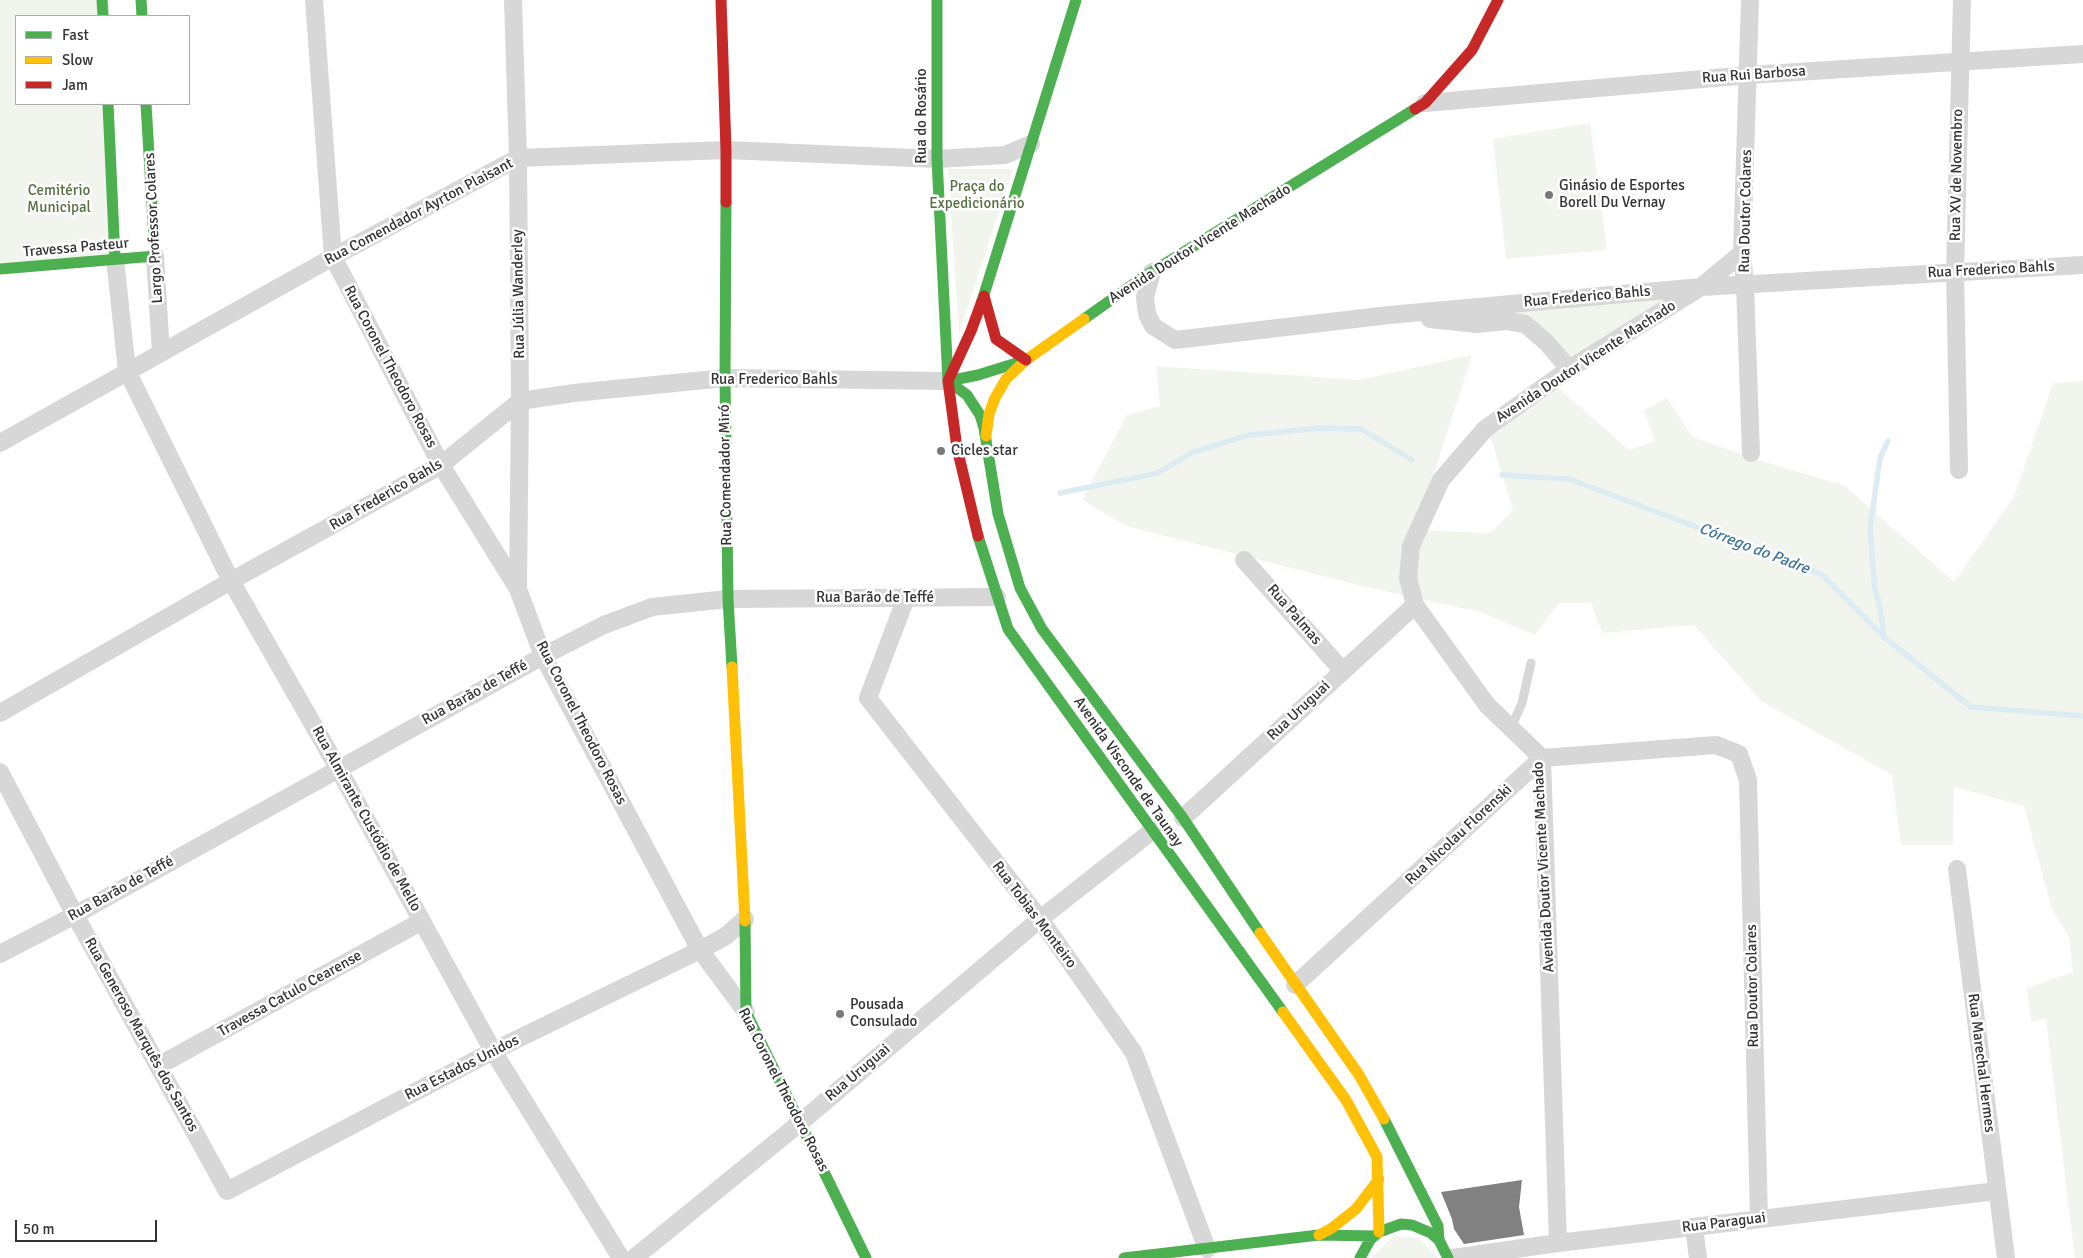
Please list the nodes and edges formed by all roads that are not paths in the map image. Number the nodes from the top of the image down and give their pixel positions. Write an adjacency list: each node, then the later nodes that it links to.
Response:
1 (104, 0): 11 (main road)
2 (141, 0): 12 (main road)
3 (314, 0): 25 (street, Rua Coronel Theodoro Rosas)
4 (513, 0): 21 (street, Rua Júlia Wanderley)
5 (721, 0): 20 (main road, Rua Comendador Miró)
6 (937, 0): 22 (main road, Rua do Rosário)
7 (1076, 0): 19 (main road)
8 (1498, 0): 16 (main road, Avenida Doutor Vicente Machado)
9 (1750, 0): 15 (street, Rua Doutor Colares)
10 (1962, 0): 14 (street, Rua XV de Novembro)
11 (103, 15)
12 (142, 15)
13 (2083, 54): 14 (street, Rua Rui Barbosa)
14 (1960, 61): 15 (street, Rua Rui Barbosa); 30 (street, Rua XV de Novembro)
15 (1749, 75): 16 (street, Rua Rui Barbosa); 23 (street, Rua Doutor Colares)
16 (1426, 103): 29 (main road, Avenida Doutor Vicente Machado)
17 (108, 105): 26 (main road)
18 (147, 108): 24 (main road, Largo Professor Colares)
19 (1031, 144): 22 (street, Rua Comendador Ayrton Plaisant); 33 (main road)
20 (726, 150): 21 (street, Rua Comendador Ayrton Plaisant); 22 (street, Rua Comendador Ayrton Plaisant); 39 (main road, Rua Comendador Miró)
21 (518, 158): 25 (street, Rua Comendador Ayrton Plaisant); 41 (street, Rua Júlia Wanderley)
22 (937, 159): 40 (main road, Rua do Rosário)
23 (1742, 253): 31 (street, Rua Doutor Colares); 32 (street, Avenida Doutor Vicente Machado)
24 (155, 256): 26 (main road, Travessa Pasteur); 35 (street, Largo Professor Colares)
25 (332, 258): 35 (street, Rua Comendador Ayrton Plaisant); 45 (street, Rua Coronel Theodoro Rosas)
26 (115, 259): 28 (main road, Travessa Pasteur); 38 (street)
27 (2083, 265): 30 (street, Rua Frederico Bahls)
28 (0, 269)
29 (1152, 272): 34 (street, Rua Frederico Bahls); 36 (main road, Avenida Doutor Vicente Machado)
30 (1955, 272): 31 (street, Rua Frederico Bahls); 46 (street, Rua XV de Novembro)
31 (1745, 285): 32 (street, Rua Frederico Bahls); 44 (street, Rua Doutor Colares)
32 (1701, 287): 34 (street, Rua Frederico Bahls); 37 (street, Avenida Doutor Vicente Machado)
33 (984, 296): 36 (main road); 40 (main road)
34 (1389, 315): 37 (street)
35 (161, 353): 38 (street, Rua Comendador Ayrton Plaisant)
36 (1026, 360): 40 (main road); 42 (main road, Avenida Doutor Vicente Machado)
37 (1569, 369): 53 (street, Avenida Doutor Vicente Machado)
38 (128, 370): 43 (street, Rua Comendador Ayrton Plaisant); 48 (street, Rua Almirante Custódio de Mello)
39 (725, 378): 40 (street, Rua Frederico Bahls); 41 (street, Rua Frederico Bahls); 52 (main road, Rua Comendador Miró)
40 (948, 381): 42 (main road); 50 (main road, Avenida Visconde de Taunay)
41 (520, 401): 45 (street, Rua Frederico Bahls); 49 (street, Rua Júlia Wanderley)
42 (986, 440): 62 (main road, Avenida Visconde de Taunay)
43 (0, 443)
44 (1751, 452)
45 (441, 465): 48 (street, Rua Frederico Bahls); 49 (street, Rua Coronel Theodoro Rosas)
46 (1959, 470)
47 (1244, 560): 56 (street, Rua Palmas)
48 (232, 581): 57 (street, Rua Frederico Bahls); 60 (street, Rua Almirante Custódio de Mello)
49 (518, 589): 54 (street, Rua Coronel Theodoro Rosas)
50 (997, 597): 51 (street, Rua Barão de Teffé); 63 (main road, Avenida Visconde de Taunay)
51 (906, 598): 52 (street, Rua Barão de Teffé); 67 (street, Rua Tobias Monteiro)
52 (728, 599): 54 (street, Rua Barão de Teffé); 66 (main road, Rua Comendador Miró)
53 (1415, 605): 56 (street, Rua Uruguai); 58 (street, Avenida Doutor Vicente Machado)
54 (543, 656): 60 (street, Rua Barão de Teffé); 69 (street, Rua Coronel Theodoro Rosas)
55 (1531, 663): 58 (lane)
56 (1343, 671): 62 (street, Rua Uruguai)
57 (0, 713)
58 (1511, 728): 59 (street, Avenida Doutor Vicente Machado)
59 (1542, 758): 71 (street, Rua Nicolau Florenski); 79 (street, Rua Doutor Colares); 84 (street, Avenida Doutor Vicente Machado)
60 (338, 768): 65 (street, Rua Barão de Teffé); 68 (street, Rua Almirante Custódio de Mello)
61 (0, 772): 65 (street, Rua Generoso Marquês dos Santos)
62 (1183, 818): 71 (main road, Avenida Visconde de Taunay)
63 (1152, 831): 67 (street, Rua Uruguai); 76 (main road, Avenida Visconde de Taunay)
64 (1957, 869): 78 (street, Rua Marechal Hermes)
65 (75, 915): 70 (street, Rua Barão de Teffé); 74 (street, Rua Generoso Marquês dos Santos)
66 (746, 919): 69 (street); 72 (main road, Rua Comendador Miró)
67 (1040, 919): 75 (street, Rua Uruguai); 85 (street, Rua Tobias Monteiro)
68 (422, 921): 73 (street, Rua Almirante Custódio de Mello); 74 (street, Travessa Catulo Cearense)
69 (700, 950): 72 (street, Rua Coronel Theodoro Rosas); 73 (street, Rua Estados Unidos)
70 (0, 954)
71 (1295, 986): 83 (main road, Avenida Visconde de Taunay)
72 (746, 1012): 75 (main road, Rua Coronel Theodoro Rosas)
73 (494, 1051): 77 (street, Rua Estados Unidos); 87 (street, Rua Almirante Custódio de Mello)
74 (158, 1066): 77 (street, Rua Generoso Marquês dos Santos)
75 (801, 1122): 88 (street, Rua Uruguai); 89 (main road, Rua Coronel Theodoro Rosas)
76 (1380, 1179): 81 (main road, Avenida Visconde de Taunay); 82 (main road)
77 (227, 1191)
78 (1998, 1191): 79 (street, Rua Paraguai); 94 (street, Rua Marechal Hermes)
79 (1759, 1219): 80 (street, Rua Paraguai)
80 (1694, 1227): 84 (street, Rua Paraguai); 93 (street)
81 (1376, 1234): 82 (main road); 83 (main road); 91 (main road)
82 (1319, 1235): 85 (main road)
83 (1439, 1240): 92 (main road, Avenida Visconde de Taunay)
84 (1558, 1243): 86 (street, Rua Paraguai)
85 (1207, 1249): 90 (main road)
86 (1526, 1253): 92 (street, Rua Paraguai)
87 (621, 1258)
88 (634, 1258)
89 (866, 1258)
90 (1124, 1258)
91 (1360, 1258)
92 (1450, 1258)
93 (1698, 1258)
94 (2006, 1258)

